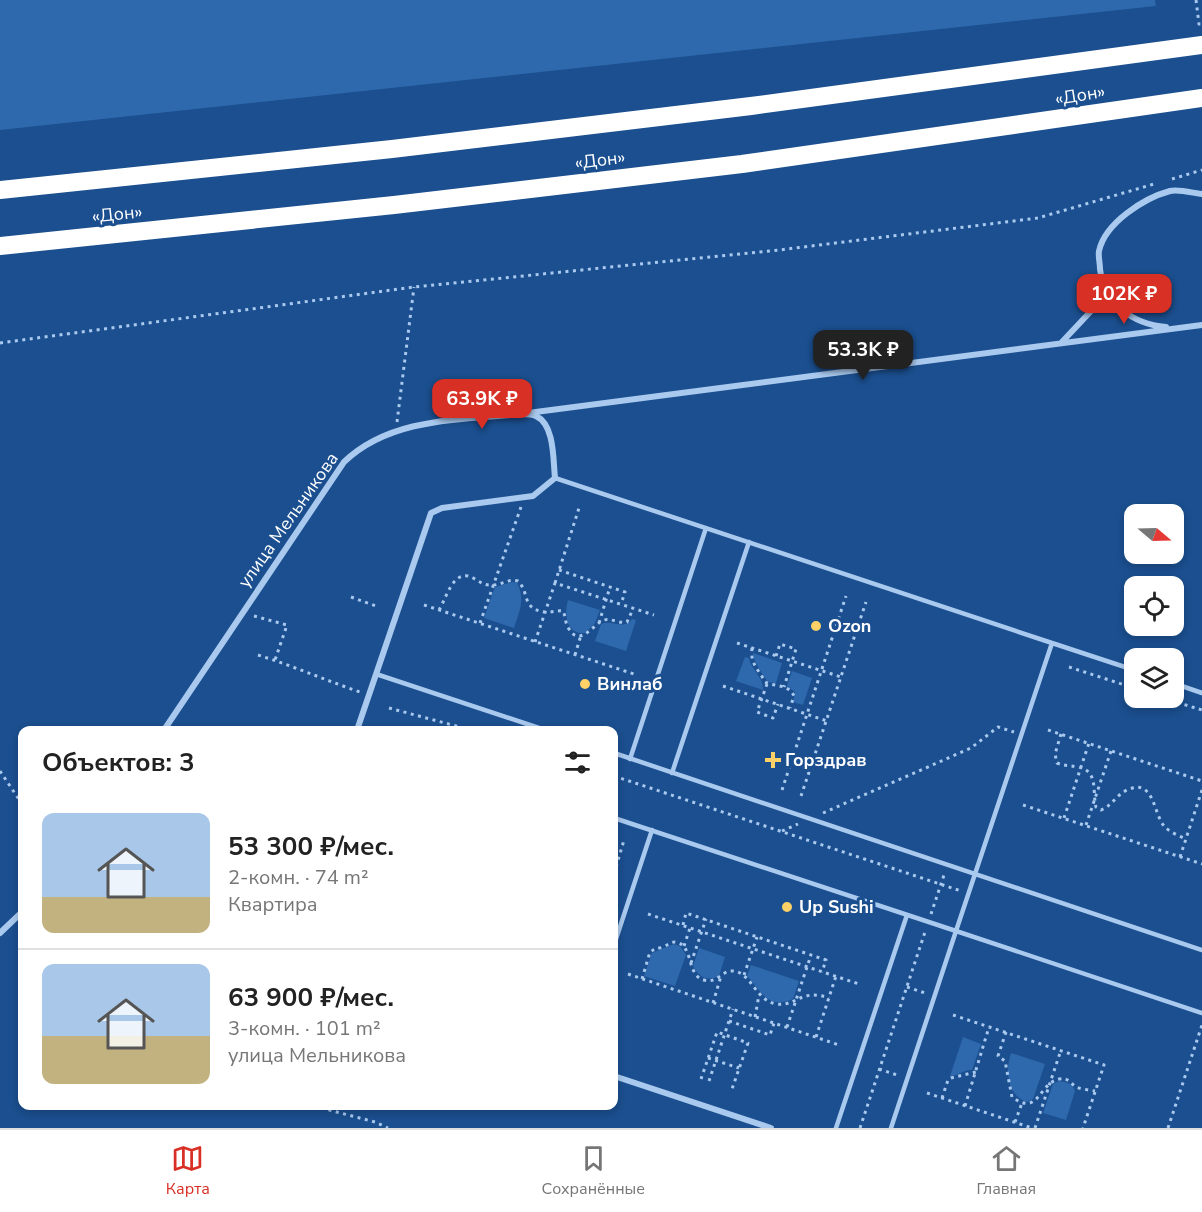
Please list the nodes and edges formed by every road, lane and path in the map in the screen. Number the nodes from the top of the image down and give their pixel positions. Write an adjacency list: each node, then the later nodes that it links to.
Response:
1 (1196, 0): 2 (path)
2 (1200, 24)
3 (1201, 45): 8 (highway, «Дон»)
4 (1202, 98): 10 (highway, «Дон»)
5 (1202, 170): 6 (path)
6 (1169, 180)
7 (1158, 183): 12 (path)
8 (0, 190)
9 (1202, 194): 11 (street)
10 (0, 246)
11 (1102, 283): 14 (street); 16 (street)
12 (414, 287): 15 (path); 18 (path)
13 (1202, 323): 14 (street)
14 (1181, 328): 16 (street, улица Мельникова)
15 (0, 343)
16 (1060, 343): 17 (street, улица Мельникова)
17 (522, 414): 18 (street, улица Мельникова); 19 (street)
18 (396, 430): 73 (street, улица Мельникова)
19 (555, 478): 22 (lane); 55 (street)
20 (521, 507): 26 (path)
21 (579, 508): 24 (path)
22 (706, 528): 23 (lane); 83 (lane)
23 (749, 542): 45 (lane); 86 (lane)
24 (559, 570): 25 (path); 27 (path)
25 (555, 583): 30 (path); 37 (path)
26 (492, 585): 36 (path); 37 (path); 40 (path)
27 (610, 587): 30 (path); 33 (path)
28 (846, 596): 54 (path)
29 (351, 597): 34 (path)
30 (606, 600): 33 (path); 41 (path)
31 (866, 602): 57 (path)
32 (424, 605): 36 (path)
33 (621, 605): 35 (path)
34 (376, 606)
35 (633, 609): 38 (path); 41 (path)
36 (439, 610): 40 (path)
37 (545, 612): 42 (path); 43 (path)
38 (654, 615)
39 (255, 616): 50 (path)
40 (480, 623): 43 (path)
41 (598, 624): 42 (path)
42 (581, 635): 48 (path)
43 (535, 642): 48 (path)
44 (738, 643): 46 (path)
45 (1052, 643): 53 (lane); 79 (lane)
46 (752, 648): 49 (path); 58 (path)
47 (258, 655): 50 (path)
48 (575, 655): 56 (path)
49 (776, 656): 51 (path); 51 (path)
50 (275, 660): 63 (path)
51 (792, 661): 54 (path); 61 (path)
52 (1069, 667): 59 (path)
53 (1124, 667)
54 (821, 671): 57 (path); 71 (path)
55 (376, 674): 74 (street); 76 (lane)
56 (634, 675)
57 (841, 677): 72 (path)
58 (767, 684): 61 (path); 65 (path)
59 (1124, 685)
60 (723, 686): 65 (path)
61 (784, 687): 69 (path)
62 (1184, 687): 64 (lane)
63 (360, 692)
64 (1202, 693)
65 (762, 699): 66 (path); 66 (path)
66 (778, 704): 69 (path)
67 (1184, 704): 70 (path)
68 (389, 708): 75 (path)
69 (789, 708): 71 (path)
70 (1202, 710)
71 (807, 714): 72 (path); 89 (path)
72 (826, 720): 91 (path)
73 (167, 726)
74 (358, 726)
75 (456, 726)
76 (533, 726)
77 (1048, 730): 78 (path)
78 (1061, 734): 80 (path); 84 (path)
79 (1021, 735): 97 (path); 107 (lane)
80 (1089, 743): 81 (path); 84 (path)
81 (1111, 751): 88 (path); 93 (path)
82 (618, 754): 83 (lane)
83 (630, 759): 86 (lane)
84 (1081, 767): 93 (path); 95 (path)
85 (0, 771): 92 (path)
86 (672, 773): 97 (lane)
87 (618, 777): 100 (path)
88 (1202, 781)
89 (782, 790)
90 (1202, 790): 101 (path)
91 (801, 796)
92 (18, 798)
93 (1094, 801): 98 (path); 101 (path)
94 (1023, 805): 95 (path)
95 (1064, 818): 98 (path)
96 (618, 819): 99 (lane)
97 (810, 819): 100 (path); 106 (lane)
98 (1086, 825): 103 (path)
99 (652, 830): 111 (lane); 120 (lane)
100 (781, 832): 108 (path)
101 (1186, 839): 103 (path)
102 (624, 840): 104 (path)
103 (1180, 857): 105 (path)
104 (618, 860)
105 (1202, 864)
106 (947, 865): 107 (lane); 108 (path)
107 (975, 874): 109 (lane); 124 (lane)
108 (941, 885): 109 (path); 114 (path)
109 (968, 894): 117 (lane)
110 (648, 914): 115 (path)
111 (907, 915): 114 (lane); 175 (lane)
112 (18, 916): 119 (street)
113 (705, 920): 115 (path); 118 (path); 121 (path)
114 (928, 922): 117 (lane); 135 (path)
115 (682, 926): 116 (path)
116 (690, 928): 118 (path); 122 (path)
117 (956, 931): 137 (lane); 142 (lane)
118 (701, 932): 123 (path); 126 (path)
119 (0, 933)
120 (618, 933)
121 (757, 937): 123 (path); 125 (path)
122 (683, 947): 126 (path); 133 (path)
123 (753, 949): 127 (path); 131 (path)
124 (1202, 950)
125 (811, 955): 127 (path); 128 (path)
126 (691, 964): 130 (path)
127 (807, 967): 128 (path); 139 (path)
128 (822, 972): 132 (path)
129 (628, 975): 133 (path)
130 (722, 975): 131 (path); 140 (path)
131 (744, 976): 136 (path)
132 (836, 976): 134 (path); 138 (path)
133 (642, 979): 140 (path)
134 (859, 984)
135 (907, 987): 137 (path); 158 (path)
136 (759, 995): 139 (path); 144 (path)
137 (934, 996): 162 (lane)
138 (829, 998): 139 (path); 152 (path)
139 (796, 999): 149 (path)
140 (712, 1003): 141 (path)
141 (733, 1010): 144 (path); 145 (path)
142 (1202, 1013)
143 (953, 1015): 148 (path)
144 (755, 1017): 146 (path)
145 (729, 1021): 146 (path); 151 (path)
146 (774, 1023): 149 (path)
147 (1202, 1025): 180 (path)
148 (989, 1027): 150 (path); 159 (path)
149 (787, 1028): 152 (path)
150 (1006, 1032): 154 (path); 169 (path)
151 (724, 1035): 155 (path); 156 (path); 157 (path)
152 (816, 1037): 153 (path)
153 (839, 1045)
154 (1061, 1050): 164 (path); 166 (path)
155 (708, 1058): 156 (path); 161 (path)
156 (716, 1060): 157 (path); 163 (path)
157 (739, 1068): 165 (path)
158 (879, 1069): 162 (path); 176 (path)
159 (976, 1072): 168 (path); 170 (path)
160 (618, 1077): 174 (street)
161 (701, 1078)
162 (907, 1078): 177 (lane)
163 (709, 1081)
164 (1050, 1084): 166 (path); 169 (path); 178 (path)
165 (732, 1089)
166 (1095, 1091): 179 (path)
167 (927, 1093): 168 (path)
168 (942, 1098): 170 (path)
169 (1022, 1103): 172 (path)
170 (965, 1106): 172 (path)
171 (329, 1110): 173 (path)
172 (1015, 1122): 178 (path)
173 (388, 1128)
174 (771, 1128)
175 (836, 1128)
176 (860, 1128)
177 (891, 1128)
178 (1034, 1128)
179 (1083, 1128)
180 (1168, 1128)

